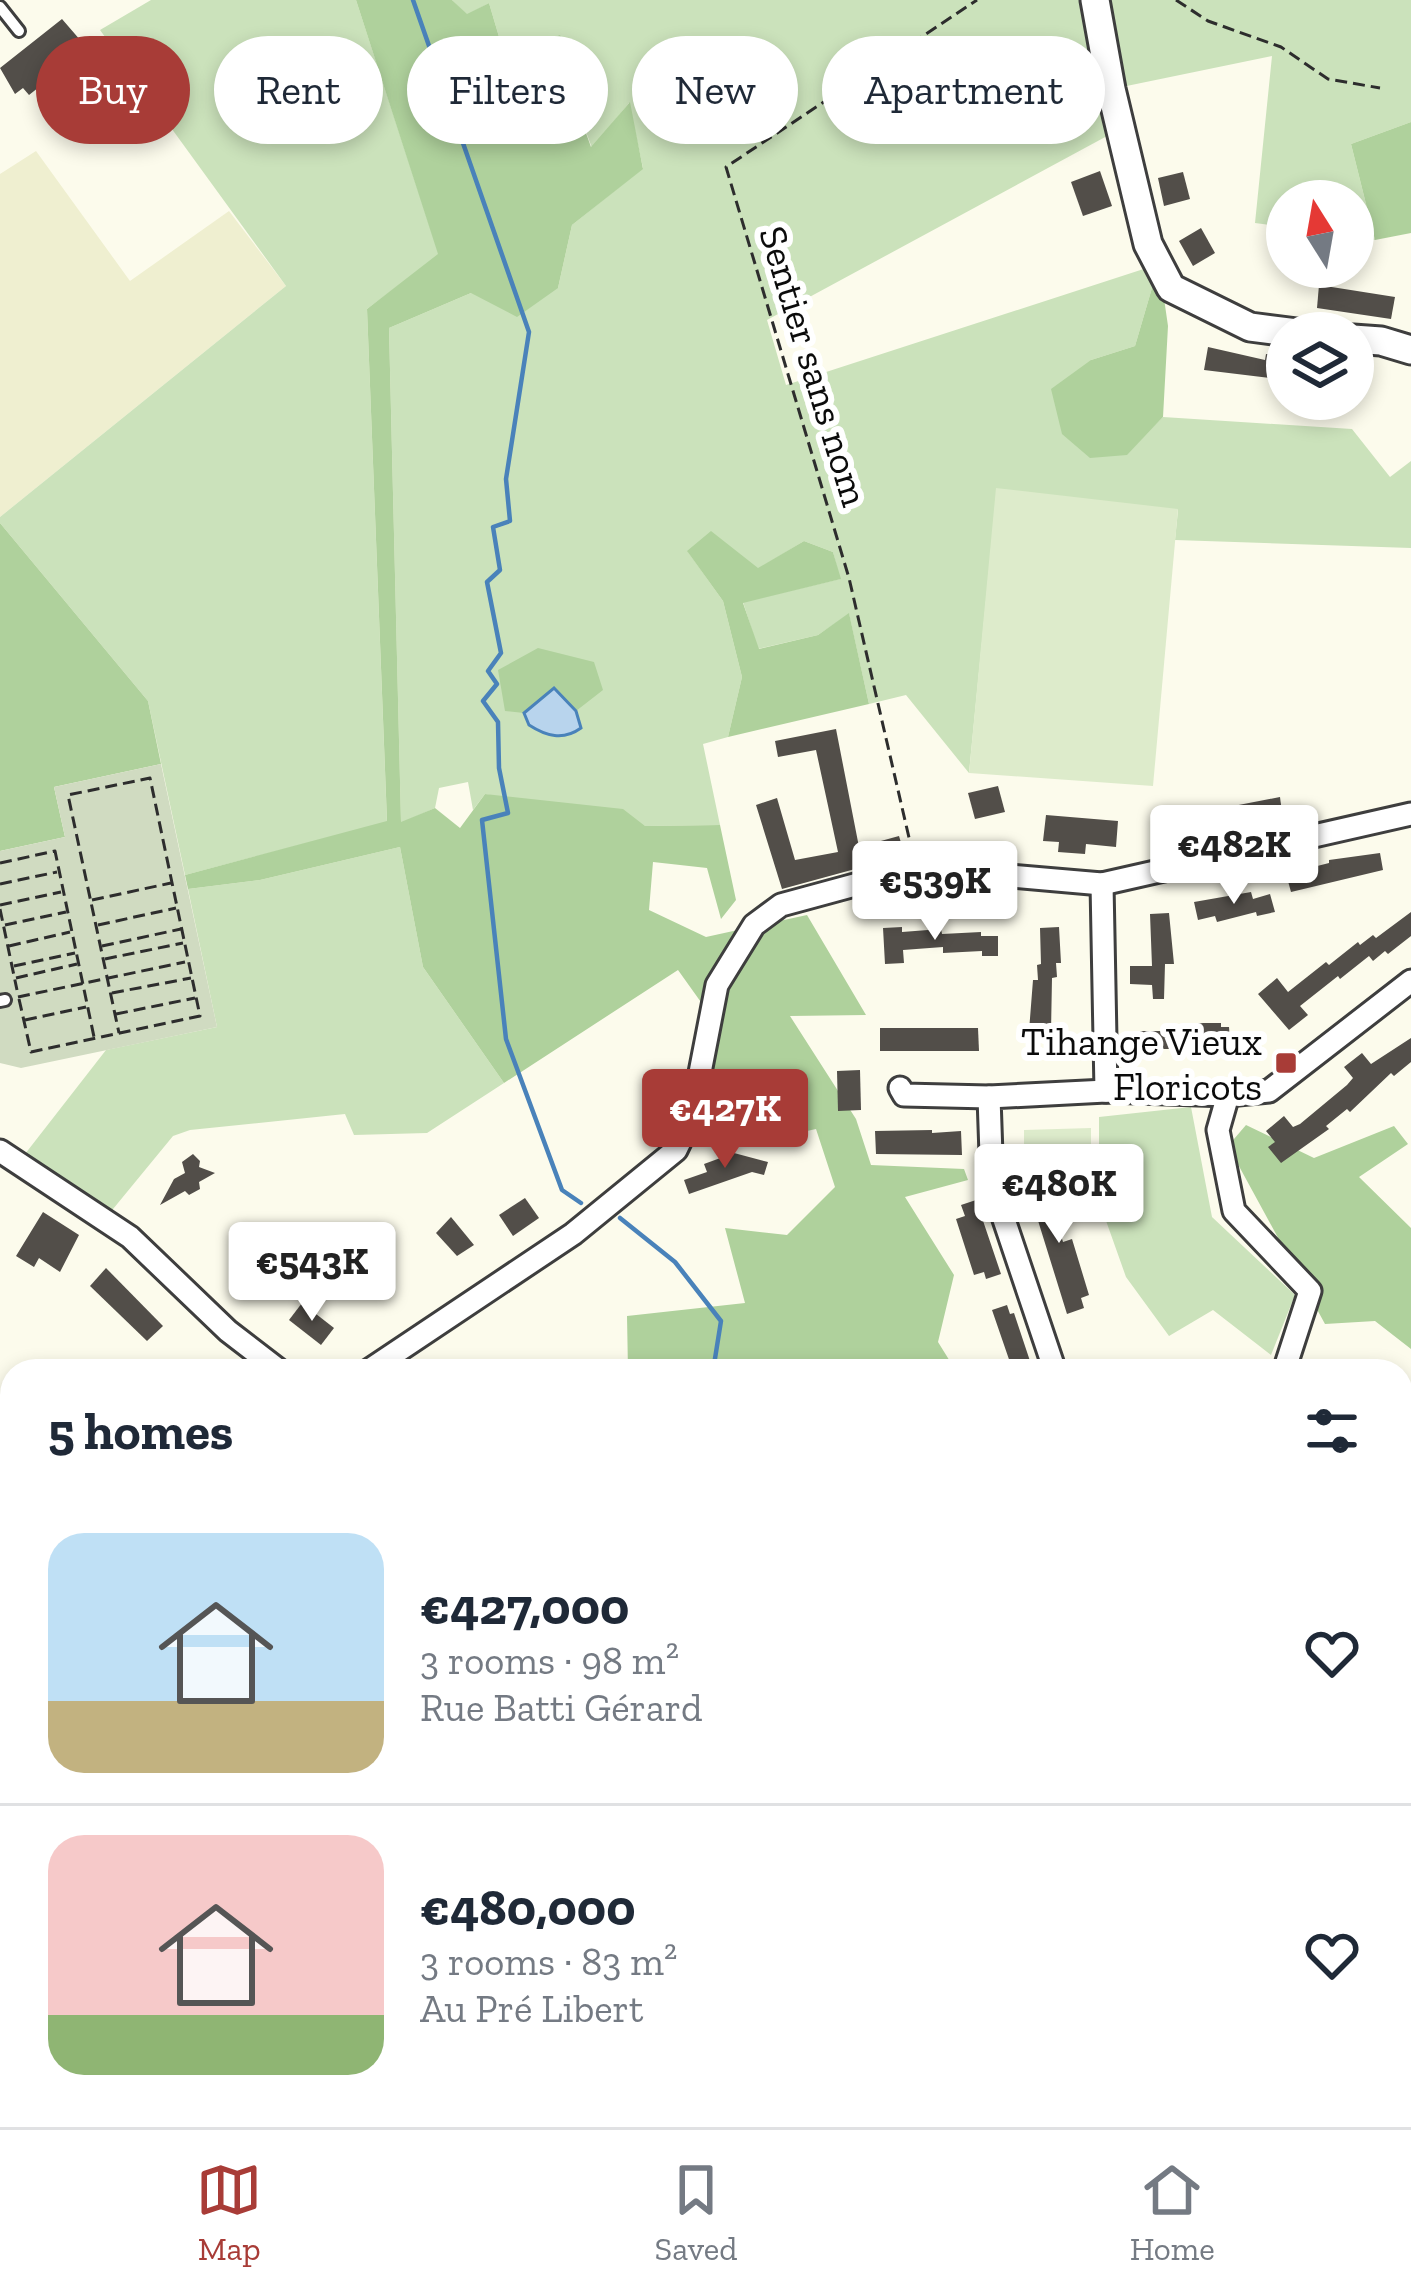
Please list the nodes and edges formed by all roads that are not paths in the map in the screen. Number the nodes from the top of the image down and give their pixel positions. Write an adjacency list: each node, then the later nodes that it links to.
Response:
1 (1095, 0): 4 (street)
2 (0, 7): 3 (lane)
3 (19, 31)
4 (1266, 329)
5 (1374, 340): 6 (street)
6 (1411, 350)
7 (1411, 814): 8 (street)
8 (1102, 884): 11 (street); 16 (street)
9 (1411, 981): 12 (street)
10 (900, 1088): 13 (street)
11 (1106, 1091): 12 (street); 13 (street)
12 (1228, 1095): 18 (street)
13 (989, 1097): 17 (street)
14 (0, 1151): 15 (street)
15 (264, 1359)
16 (386, 1359)
17 (1051, 1359)
18 (1288, 1359)

